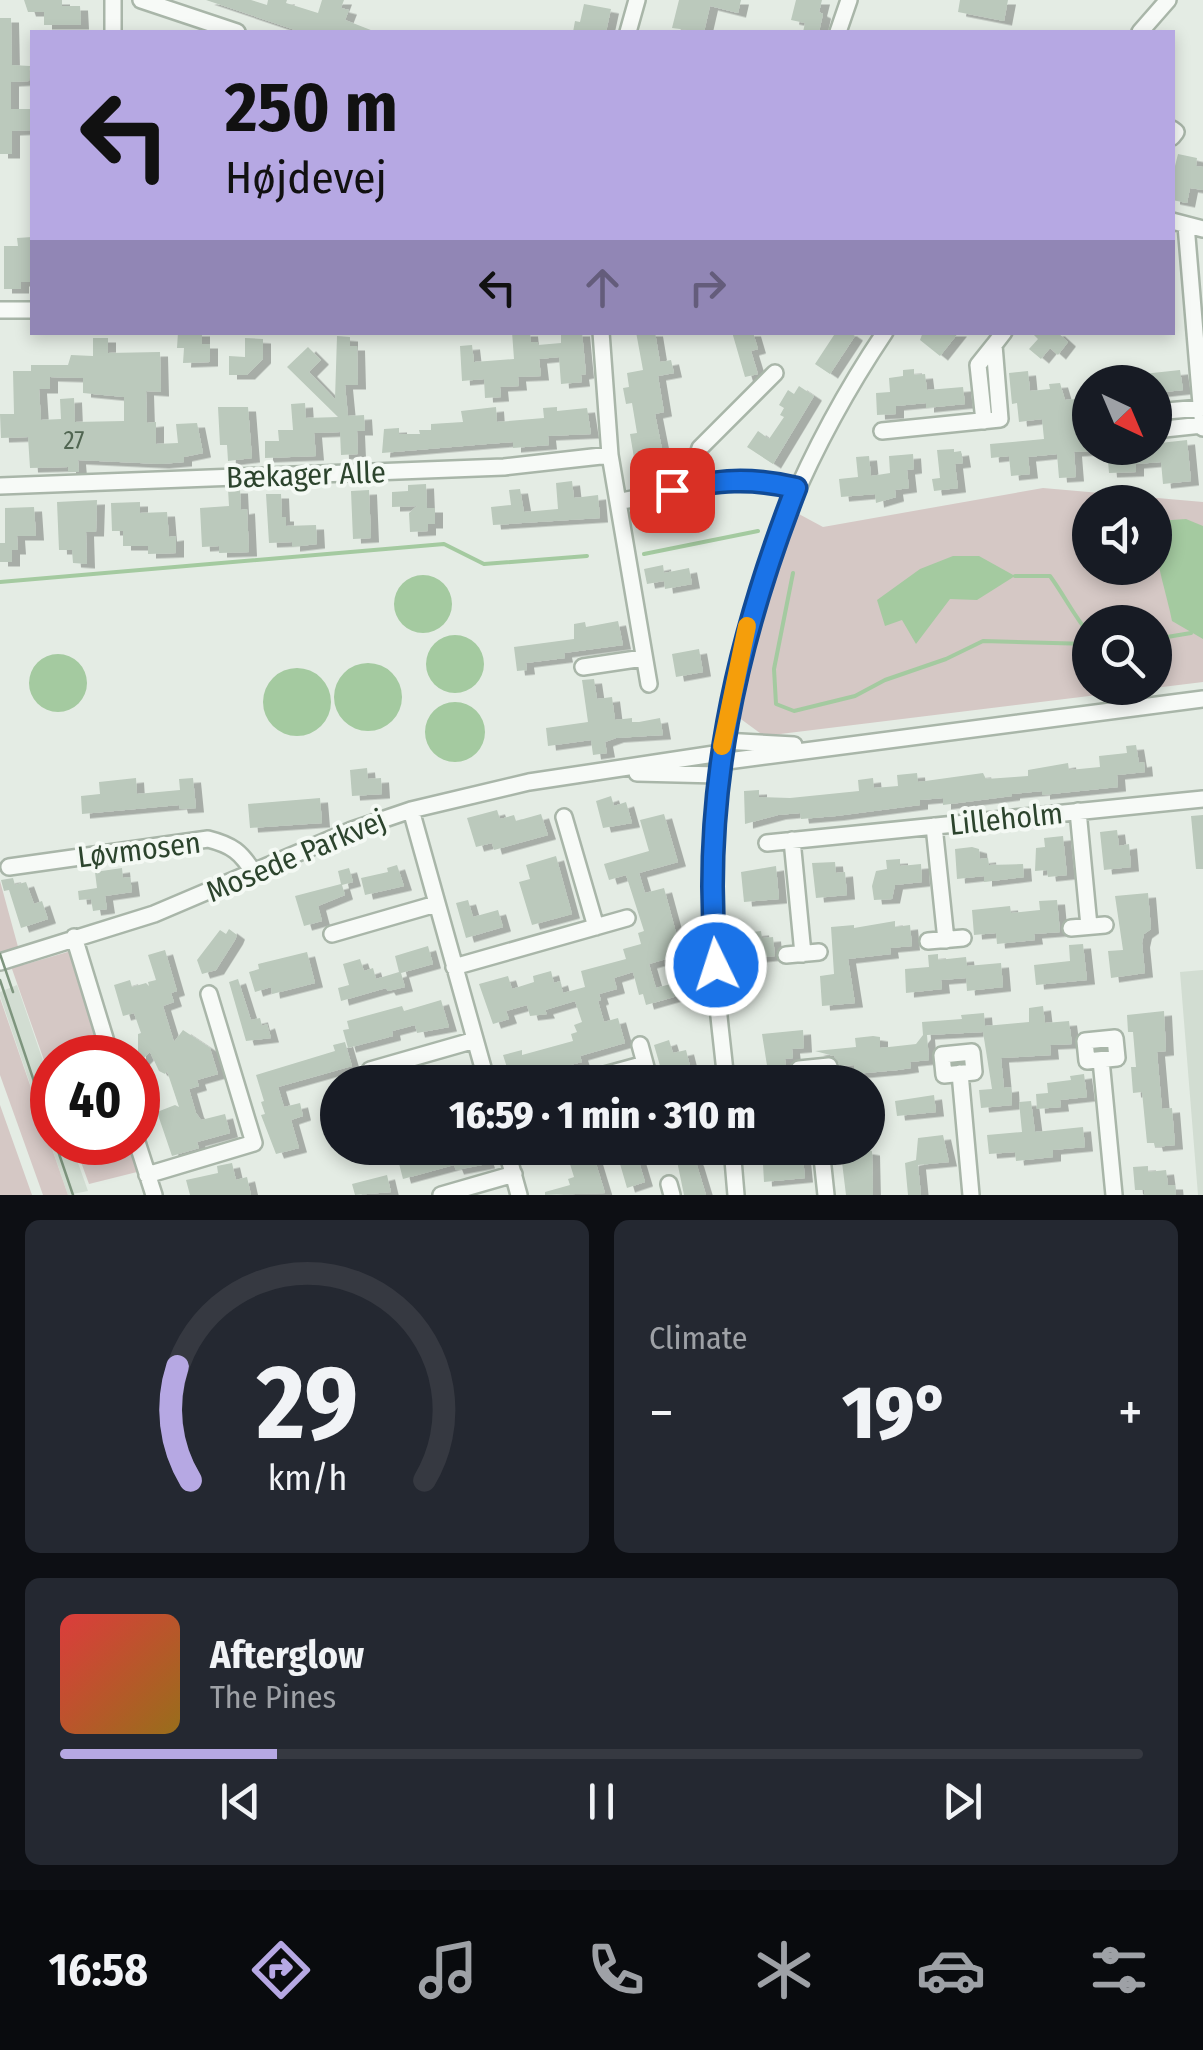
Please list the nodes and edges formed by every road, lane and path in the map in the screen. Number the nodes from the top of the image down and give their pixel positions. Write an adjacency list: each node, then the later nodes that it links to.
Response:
1 (113, 0): 6 (street)
2 (141, 0): 7 (street)
3 (636, 0): 8 (street)
4 (849, 0): 9 (street)
5 (1168, 0): 10 (street)
6 (113, 30)
7 (232, 30)
8 (628, 30)
9 (839, 30)
10 (1142, 30)
11 (1187, 225): 19 (street)
12 (0, 310): 13 (street)
13 (30, 310)
14 (601, 335): 22 (street)
15 (883, 335): 25 (street)
16 (998, 338): 21 (street)
17 (775, 373): 23 (street)
18 (1172, 415): 19 (street)
19 (1202, 421): 20 (street)
20 (1172, 427)
21 (882, 431)
22 (610, 455): 24 (street, Bækager Alle); 26 (street)
23 (700, 484): 25 (street); 26 (street)
24 (0, 486)
25 (796, 488): 31 (street)
26 (618, 502): 27 (street)
27 (643, 658): 28 (street); 29 (street)
28 (583, 667)
29 (648, 684)
30 (1203, 698): 31 (street, Mosede Parkvej)
31 (720, 758): 33 (street, Mosede Parkvej); 62 (street)
32 (1203, 799): 34 (street, Lilleholm)
33 (410, 810): 40 (street, Mosede Parkvej); 41 (street)
34 (1078, 812): 36 (street, Lilleholm); 44 (street, Lilleholm)
35 (564, 817): 43 (street)
36 (934, 826): 37 (street, Lilleholm); 48 (street, Lilleholm)
37 (792, 840): 38 (street, Lilleholm); 50 (street)
38 (767, 843)
39 (10, 867): 40 (street, Løvmosen)
40 (254, 873): 46 (street, Mosede Parkvej)
41 (436, 904): 45 (street); 52 (street)
42 (627, 918): 43 (street)
43 (596, 927): 52 (street)
44 (1072, 928)
45 (332, 934)
46 (74, 937): 51 (street, Mosede Parkvej); 54 (street)
47 (963, 938): 48 (street)
48 (946, 940): 49 (street)
49 (928, 941)
50 (786, 955)
51 (0, 962)
52 (454, 967): 55 (street)
53 (209, 994): 69 (street)
54 (104, 1035)
55 (475, 1040): 59 (street); 60 (street)
56 (640, 1045): 58 (street)
57 (1101, 1060): 76 (street)
58 (645, 1064): 61 (street)
59 (388, 1065)
60 (482, 1065)
61 (641, 1065)
62 (724, 1065)
63 (960, 1073): 75 (street)
64 (145, 1165): 69 (street)
65 (511, 1165): 68 (street)
66 (733, 1165): 73 (street)
67 (823, 1165): 74 (street)
68 (514, 1174): 71 (street); 72 (street)
69 (148, 1175): 70 (street)
70 (154, 1195)
71 (442, 1195)
72 (520, 1195)
73 (736, 1195)
74 (826, 1195)
75 (972, 1195)
76 (1114, 1195)

